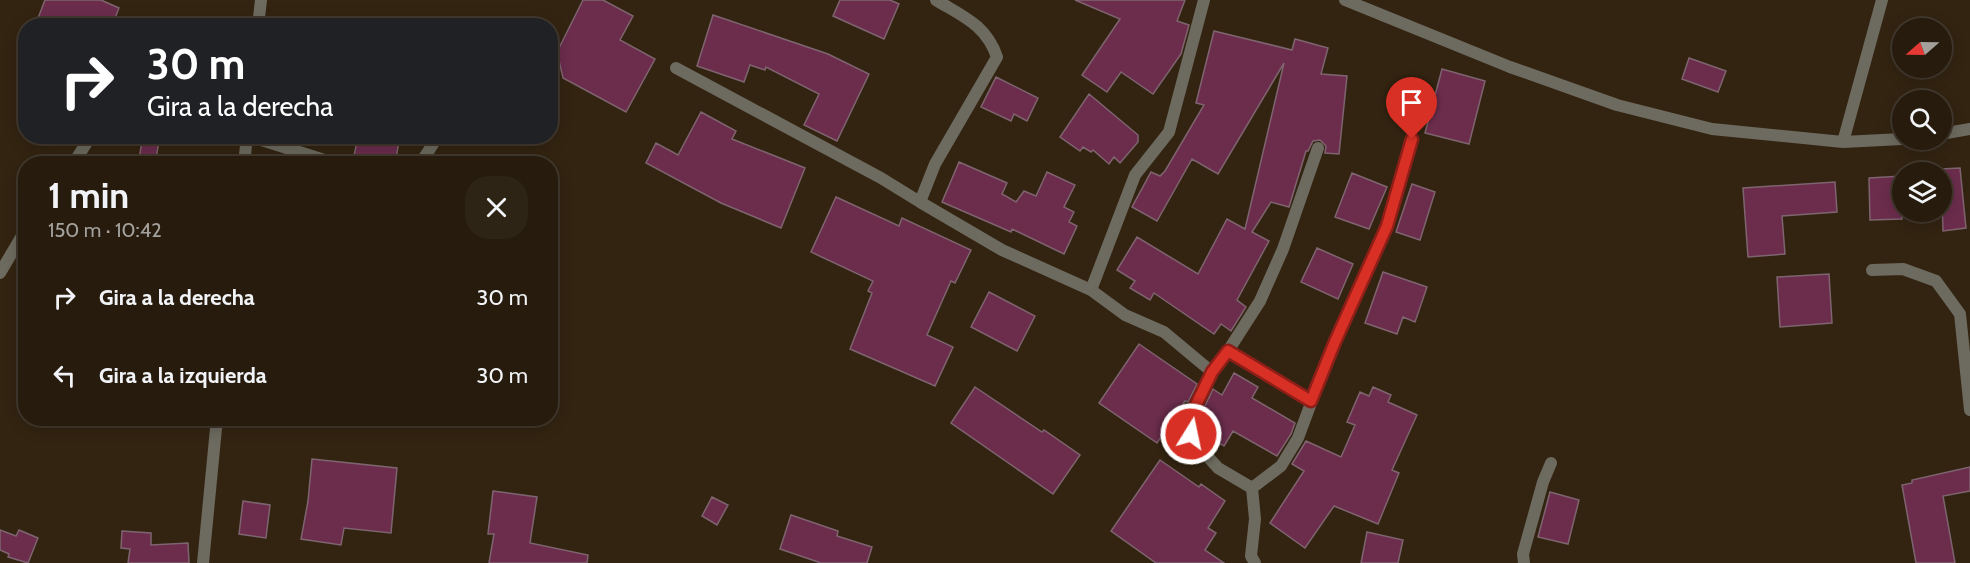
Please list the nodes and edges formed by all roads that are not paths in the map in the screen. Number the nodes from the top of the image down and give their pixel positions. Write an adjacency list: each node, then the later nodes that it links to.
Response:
1 (261, 0): 6 (street)
2 (936, 0): 16 (street)
3 (1204, 0): 20 (street)
4 (1345, 0): 12 (street)
5 (1882, 0): 12 (street)
6 (259, 18)
7 (676, 68): 16 (street)
8 (1970, 129): 9 (street)
9 (1952, 132)
10 (1412, 139): 23 (street)
11 (1892, 140): 12 (street)
12 (1843, 142)
13 (273, 144): 15 (street)
14 (1318, 148): 21 (street)
15 (312, 156)
16 (920, 202): 20 (street)
17 (18, 242): 19 (street)
18 (1872, 270): 24 (street)
19 (0, 273)
20 (1091, 290): 22 (street)
21 (1228, 351): 22 (street); 23 (street)
22 (1212, 372): 27 (street)
23 (1311, 401): 27 (street)
24 (1970, 410)
25 (216, 426): 28 (street)
26 (1551, 463): 30 (street)
27 (1252, 488): 29 (street)
28 (203, 563)
29 (1255, 563)
30 (1524, 563)

